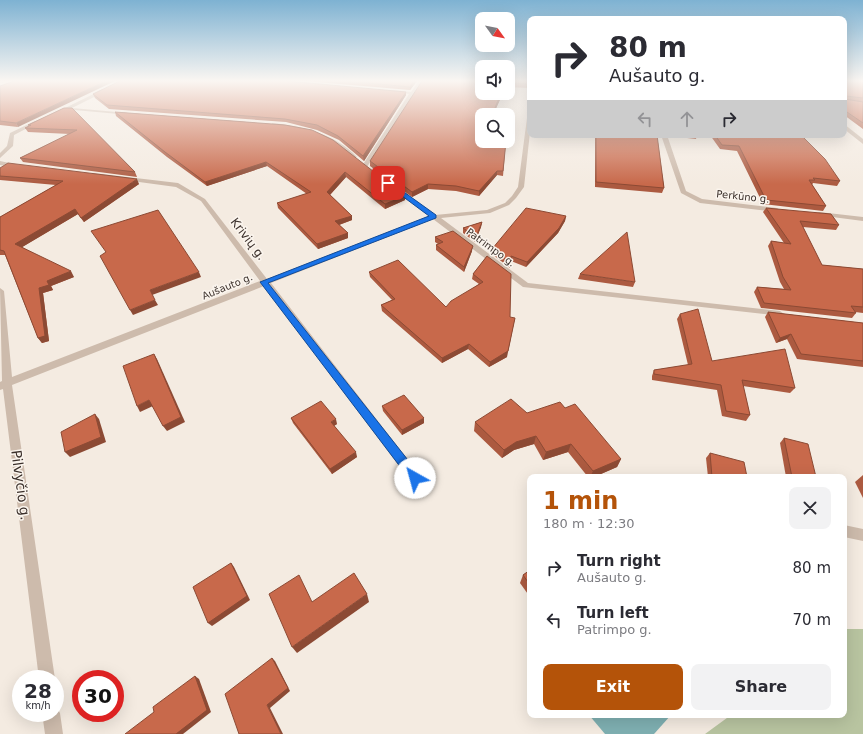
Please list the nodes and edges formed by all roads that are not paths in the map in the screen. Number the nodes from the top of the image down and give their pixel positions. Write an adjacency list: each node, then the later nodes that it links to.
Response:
1 (397, 115): 10 (street)
2 (45, 118): 8 (street)
3 (263, 124): 10 (street)
4 (847, 129): 7 (street)
5 (527, 136): 17 (street, Aušauto g.)
6 (665, 138): 15 (street, Perkūno g.)
7 (863, 142)
8 (0, 156)
9 (0, 163): 11 (street)
10 (365, 166): 12 (street)
11 (29, 168)
12 (371, 171)
13 (85, 173): 19 (street, Krivių g.)
14 (390, 184): 17 (street, Patrimpo g.)
15 (786, 211)
16 (809, 213): 18 (street)
17 (433, 217): 19 (street, Aušauto g.); 21 (street, Patrimpo g.)
18 (863, 219)
19 (264, 282): 22 (street, Aušauto g.); 23 (street, Krivių g.)
20 (0, 291): 22 (street, Pilvyčio g.)
21 (785, 315)
22 (4, 385): 26 (street, Pilvyčio g.)
23 (415, 478)
24 (847, 532): 25 (street)
25 (863, 535)
26 (46, 670)
27 (53, 722): 28 (street)
28 (54, 734)

